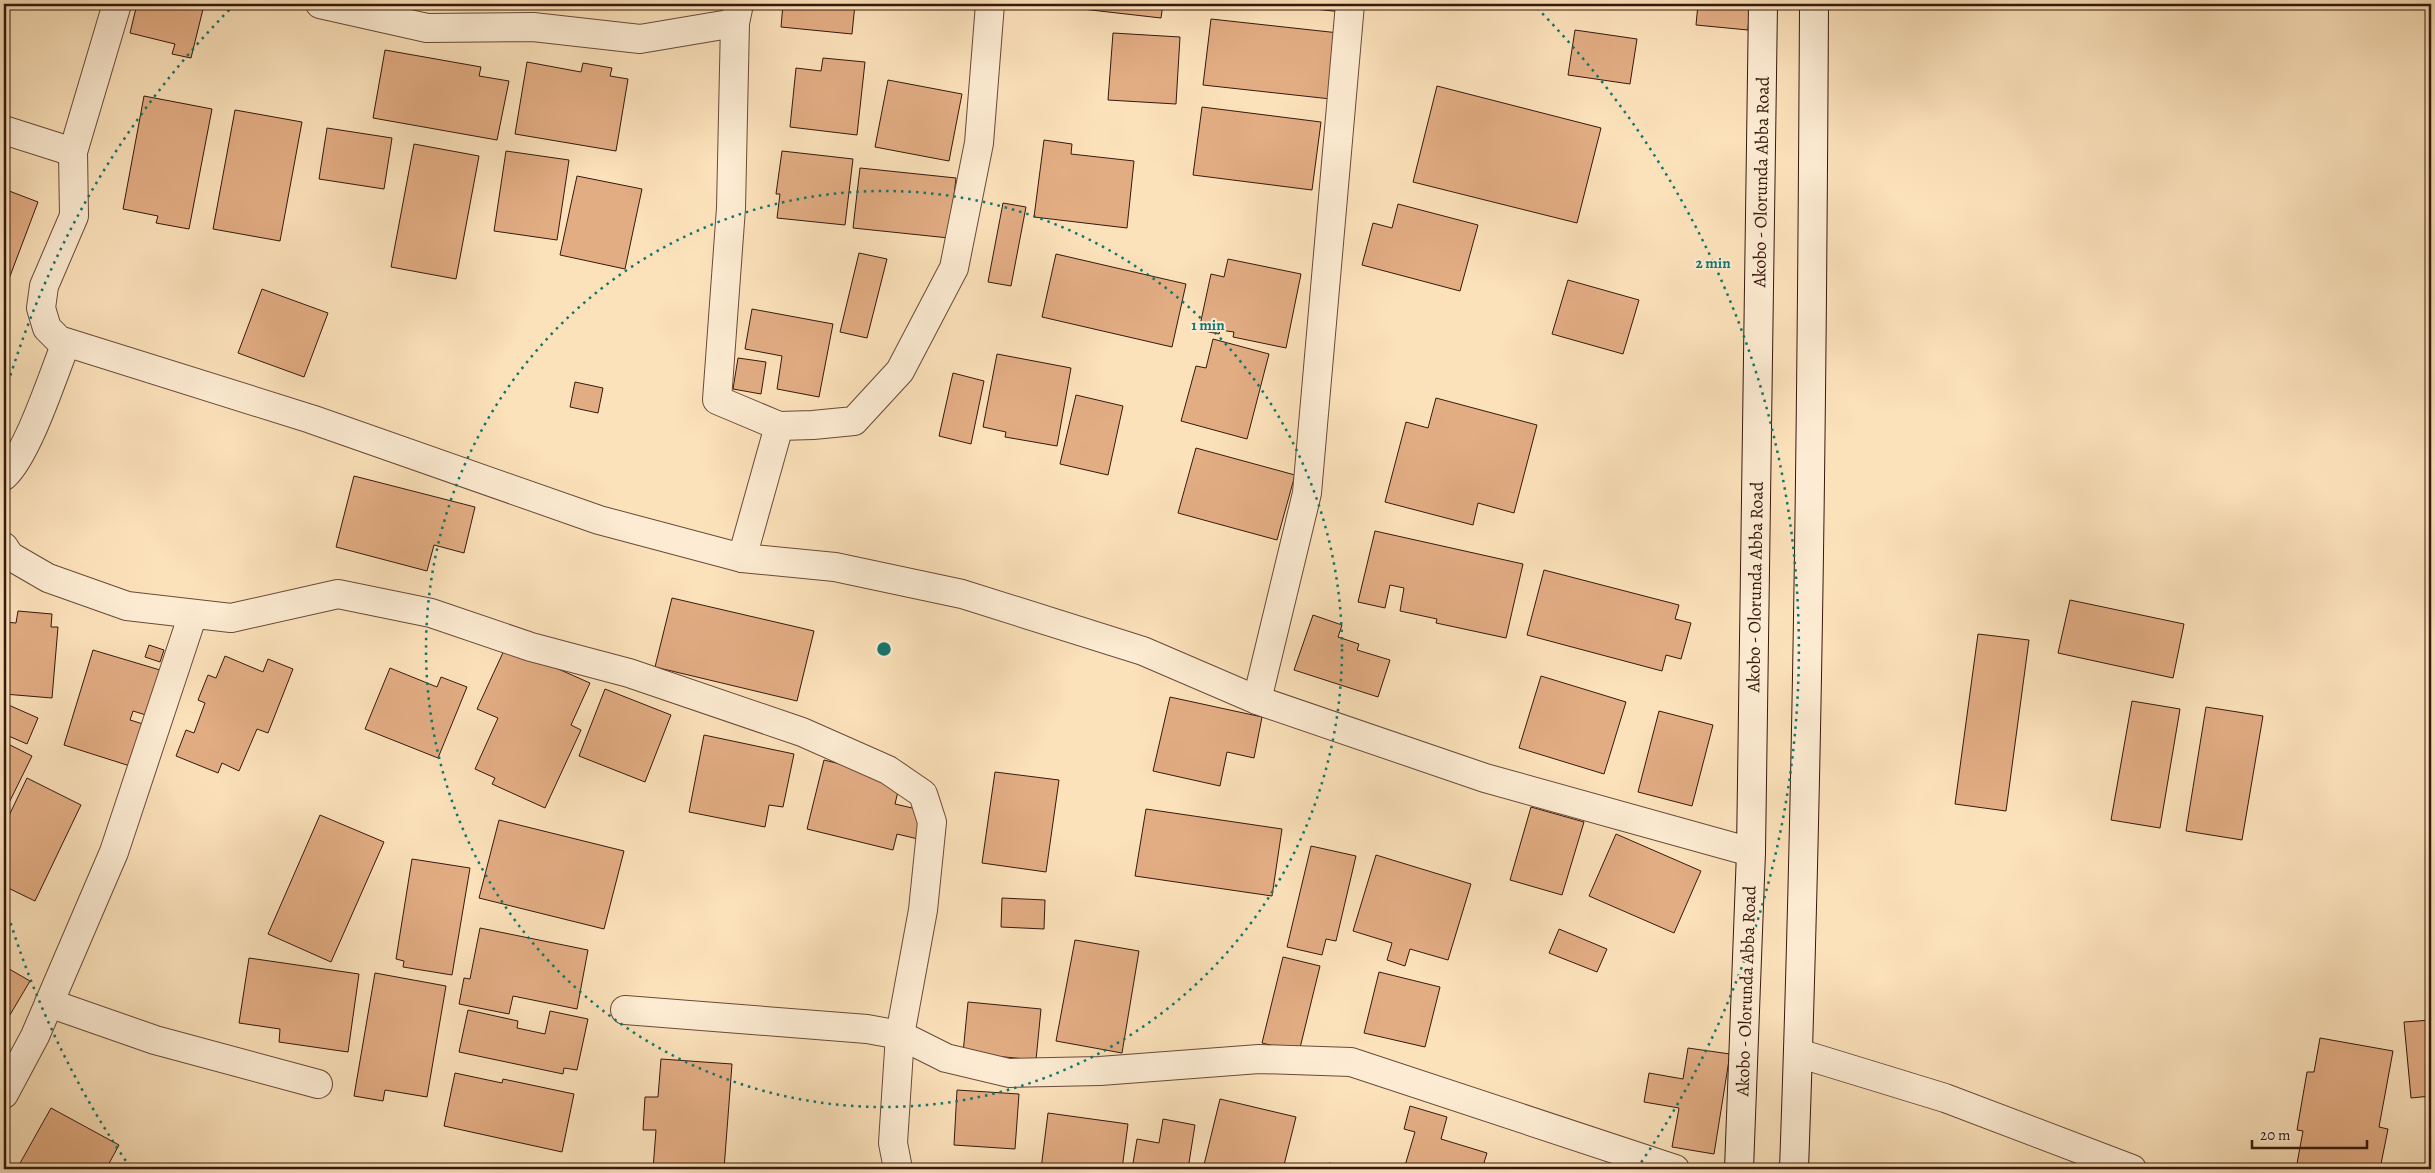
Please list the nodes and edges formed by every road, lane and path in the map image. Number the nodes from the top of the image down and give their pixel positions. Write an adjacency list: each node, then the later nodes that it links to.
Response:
1 (117, 4): 10 (street)
2 (320, 4): 7 (street)
3 (990, 4): 12 (street)
4 (1350, 4): 17 (street)
5 (1764, 4): 18 (street, Akobo - Olorunda Abba Road)
6 (1814, 4): 22 (street)
7 (367, 10): 8 (street)
8 (737, 14): 12 (street)
9 (4, 130): 10 (street)
10 (74, 152): 11 (street)
11 (66, 342): 13 (street); 15 (street)
12 (779, 426): 15 (street)
13 (4, 476)
14 (4, 547): 16 (street)
15 (742, 558): 17 (street)
16 (193, 614): 19 (street); 21 (street)
17 (1257, 700): 18 (street)
18 (1751, 852): 27 (street, Akobo - Olorunda Abba Road)
19 (49, 1002): 23 (street); 24 (street)
20 (625, 1010): 21 (street)
21 (900, 1034): 25 (street); 26 (street)
22 (1798, 1053): 28 (street); 29 (street)
23 (318, 1084)
24 (4, 1094)
25 (898, 1169)
26 (1675, 1169)
27 (1739, 1169)
28 (1794, 1169)
29 (2132, 1169)

